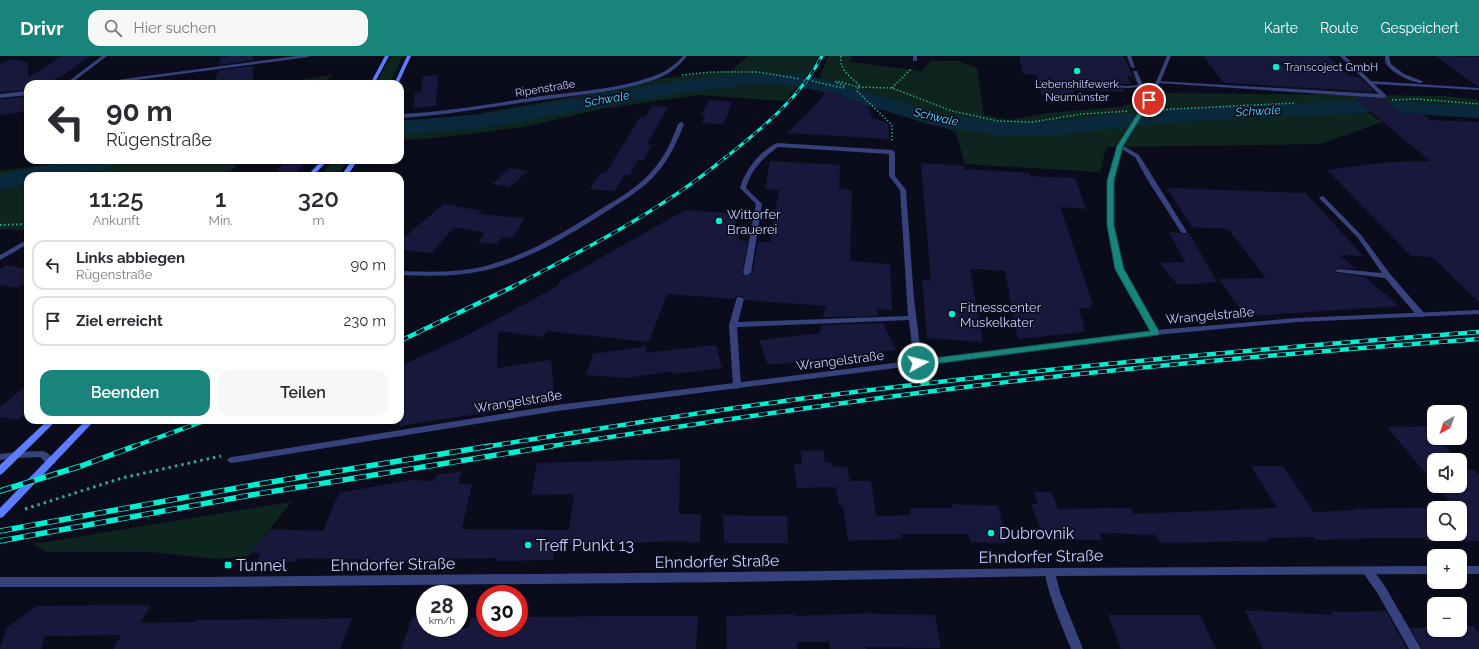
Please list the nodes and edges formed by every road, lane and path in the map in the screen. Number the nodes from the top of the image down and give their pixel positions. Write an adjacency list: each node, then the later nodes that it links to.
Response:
1 (105, 56): 14 (street)
2 (308, 56): 15 (street)
3 (387, 56): 16 (main road)
4 (409, 56): 17 (main road)
5 (685, 56): 12 (street, Ripenstraße)
6 (841, 56): 24 (path)
7 (1129, 56): 22 (street)
8 (1169, 56): 20 (street)
9 (1342, 56): 21 (street)
10 (1388, 56): 23 (street)
11 (915, 58): 25 (path)
12 (660, 75): 13 (path); 31 (street, Ripenstraße)
13 (800, 79)
14 (72, 80)
15 (125, 80)
16 (374, 80)
17 (398, 80)
18 (812, 81): 24 (path)
19 (1041, 82): 22 (street)
20 (1158, 82): 21 (street); 27 (street)
21 (1370, 82): 23 (street)
22 (1141, 86): 27 (street)
23 (1428, 86): 26 (street)
24 (858, 87): 25 (path); 34 (path)
25 (892, 88): 30 (path)
26 (1479, 89)
27 (1154, 90): 30 (street)
28 (24, 93): 29 (street)
29 (0, 96)
30 (1142, 112): 33 (street)
31 (404, 116)
32 (681, 124): 44 (street)
33 (1120, 146): 40 (street); 52 (street)
34 (892, 152): 45 (street); 50 (street)
35 (321, 164): 36 (main road)
36 (314, 172)
37 (1322, 198): 46 (street)
38 (24, 224): 39 (path)
39 (0, 225)
40 (1184, 232)
41 (24, 243): 42 (street)
42 (0, 258)
43 (1339, 270): 46 (street)
44 (404, 272)
45 (747, 273)
46 (1387, 276): 49 (street)
47 (740, 299): 51 (street)
48 (1479, 312): 49 (street, Wrangelstraße)
49 (1421, 316): 52 (street, Wrangelstraße)
50 (912, 318): 51 (street); 53 (street)
51 (733, 325): 54 (street)
52 (1155, 333): 53 (street, Wrangelstraße)
53 (918, 363): 54 (street, Wrangelstraße)
54 (737, 386): 59 (street, Wrangelstraße)
55 (49, 424): 57 (main road)
56 (87, 424): 60 (main road)
57 (17, 455): 58 (street); 60 (street); 61 (main road)
58 (0, 457)
59 (232, 460): 62 (path)
60 (52, 462): 63 (main road)
61 (0, 471)
62 (24, 509)
63 (0, 514)
64 (1427, 570): 67 (street, Ehndorfer Straße)
65 (1467, 570): 66 (street)
66 (1479, 570)
67 (1368, 571): 68 (street, Ehndorfer Straße); 71 (street)
68 (1050, 572): 69 (street, Ehndorfer Straße); 70 (street)
69 (0, 582)
70 (1077, 649)
71 (1415, 649)

